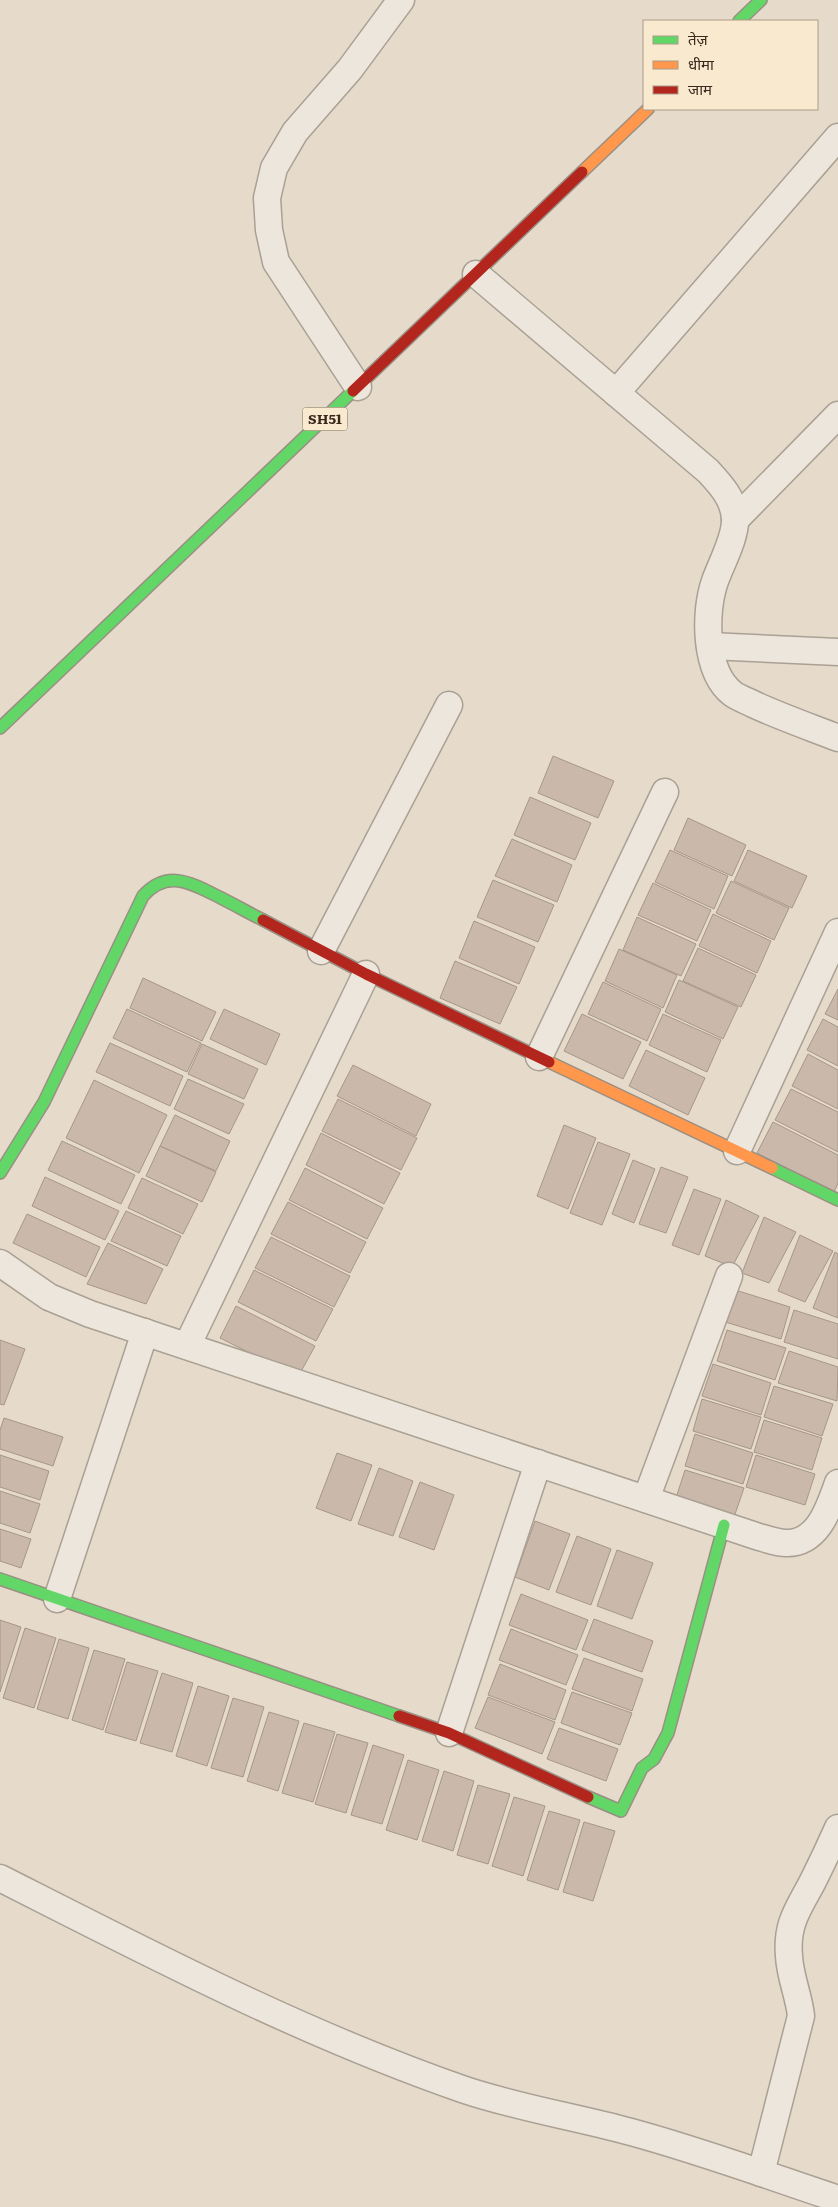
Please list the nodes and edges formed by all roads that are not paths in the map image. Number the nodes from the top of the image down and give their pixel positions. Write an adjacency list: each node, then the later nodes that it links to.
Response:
1 (401, 0): 7 (street)
2 (761, 0): 3 (street)
3 (740, 20)
4 (647, 110): 6 (street, SH51)
5 (838, 137): 8 (street)
6 (476, 274): 7 (street, SH51); 8 (street)
7 (358, 387): 14 (street, SH51)
8 (616, 393): 10 (street)
9 (838, 414): 10 (street)
10 (735, 520): 11 (street)
11 (710, 641): 12 (street); 15 (street)
12 (838, 652)
13 (449, 705): 18 (street)
14 (0, 728)
15 (838, 738)
16 (665, 792): 20 (street)
17 (838, 932): 21 (street)
18 (321, 951): 19 (street); 22 (street)
19 (366, 974): 20 (street); 27 (street)
20 (539, 1056): 21 (street)
21 (737, 1151): 23 (street)
22 (0, 1173)
23 (838, 1200)
24 (0, 1263): 26 (street)
25 (729, 1276): 30 (street)
26 (145, 1332): 27 (street); 33 (street)
27 (187, 1346): 28 (street)
28 (538, 1463): 30 (street); 34 (street)
29 (838, 1482): 31 (street)
30 (646, 1499): 31 (street)
31 (724, 1525): 34 (street)
32 (0, 1579): 33 (street)
33 (57, 1599): 34 (street)
34 (448, 1733)
35 (838, 1828): 37 (street)
36 (0, 1878): 37 (street)
37 (761, 2173): 38 (street)
38 (838, 2199)

